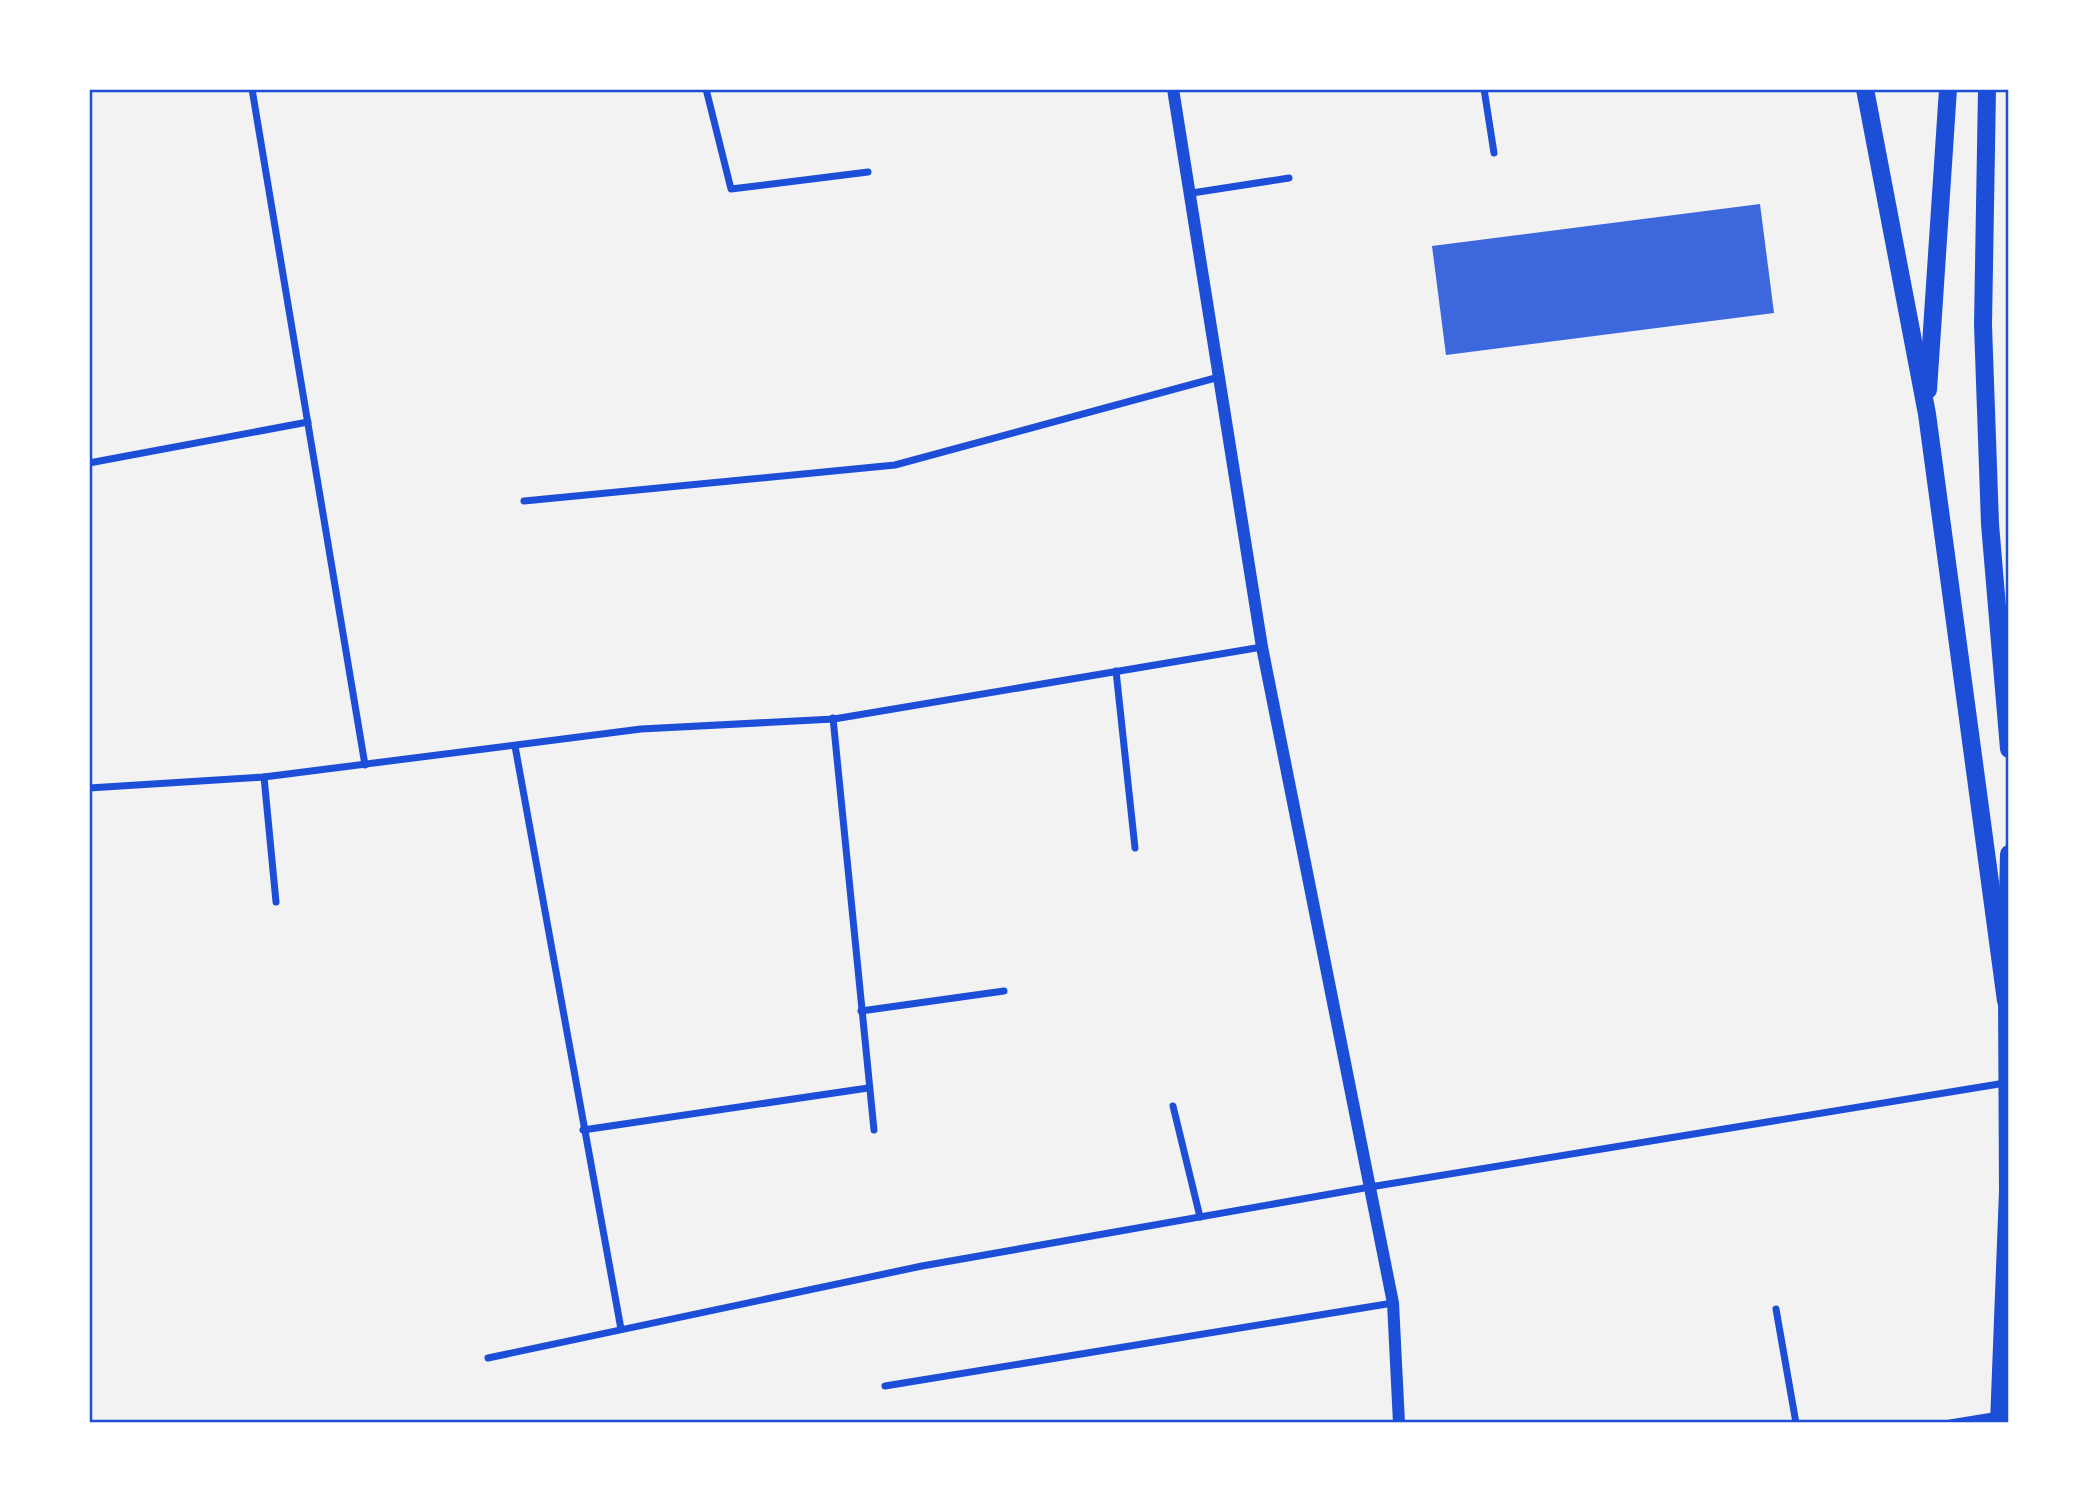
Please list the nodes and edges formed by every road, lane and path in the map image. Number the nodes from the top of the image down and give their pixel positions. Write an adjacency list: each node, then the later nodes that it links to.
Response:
1 (253, 89): 14 (street)
2 (706, 89): 9 (street)
3 (1173, 89): 11 (street)
4 (1484, 89): 8 (street)
5 (1864, 89): 13 (main road)
6 (1948, 89): 13 (main road)
7 (1987, 89): 21 (main road)
8 (1494, 153)
9 (868, 172)
10 (1289, 178): 11 (street)
11 (1192, 192): 12 (street)
12 (1220, 377): 16 (street); 17 (street)
13 (1927, 414): 29 (main road)
14 (308, 422): 15 (street); 22 (street)
15 (89, 463)
16 (524, 501)
17 (1262, 647): 18 (street); 36 (street)
18 (1116, 671): 19 (street); 25 (street)
19 (833, 718): 20 (street); 30 (street)
20 (514, 746): 22 (street); 34 (street)
21 (2009, 749)
22 (365, 765): 23 (street)
23 (264, 777): 24 (street); 27 (street)
24 (89, 788)
25 (1135, 848)
26 (2009, 854): 29 (main road)
27 (276, 902)
28 (1004, 991): 30 (street)
29 (2006, 1001): 31 (main road)
30 (861, 1011): 32 (street)
31 (2006, 1083): 36 (street); 43 (main road)
32 (868, 1088): 34 (street); 35 (street)
33 (1173, 1106): 37 (street)
34 (583, 1130): 40 (street)
35 (874, 1130)
36 (1370, 1187): 37 (street); 38 (street)
37 (1200, 1217): 40 (street)
38 (1393, 1303): 42 (street); 44 (street)
39 (1776, 1309): 45 (street)
40 (621, 1329): 41 (street)
41 (488, 1358)
42 (885, 1386)
43 (1999, 1419): 46 (street)
44 (1399, 1423)
45 (1796, 1423)
46 (1950, 1423)

